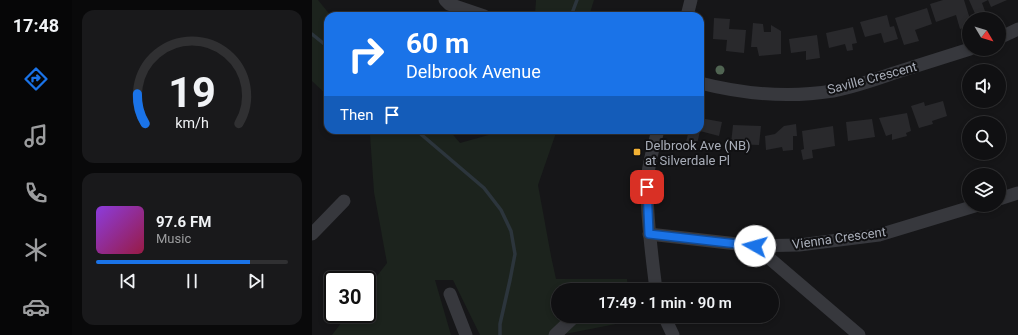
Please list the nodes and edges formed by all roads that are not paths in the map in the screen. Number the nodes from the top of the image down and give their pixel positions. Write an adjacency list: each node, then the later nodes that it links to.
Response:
1 (444, 0): 3 (street)
2 (691, 0): 4 (street)
3 (472, 12)
4 (688, 12)
5 (1018, 29): 6 (street)
6 (1006, 35)
7 (962, 52): 8 (street, Saville Crescent)
8 (704, 84)
9 (657, 134): 15 (street)
10 (1018, 193): 11 (street)
11 (1006, 196)
12 (344, 201): 14 (street)
13 (962, 210): 16 (street, Vienna Crescent)
14 (312, 234)
15 (649, 234): 16 (street, Vienna Crescent); 17 (street)
16 (755, 246): 24 (street)
17 (655, 283)
18 (450, 294): 21 (street)
19 (568, 323): 22 (street)
20 (667, 323): 23 (street)
21 (466, 335)
22 (555, 335)
23 (673, 335)
24 (859, 335)

